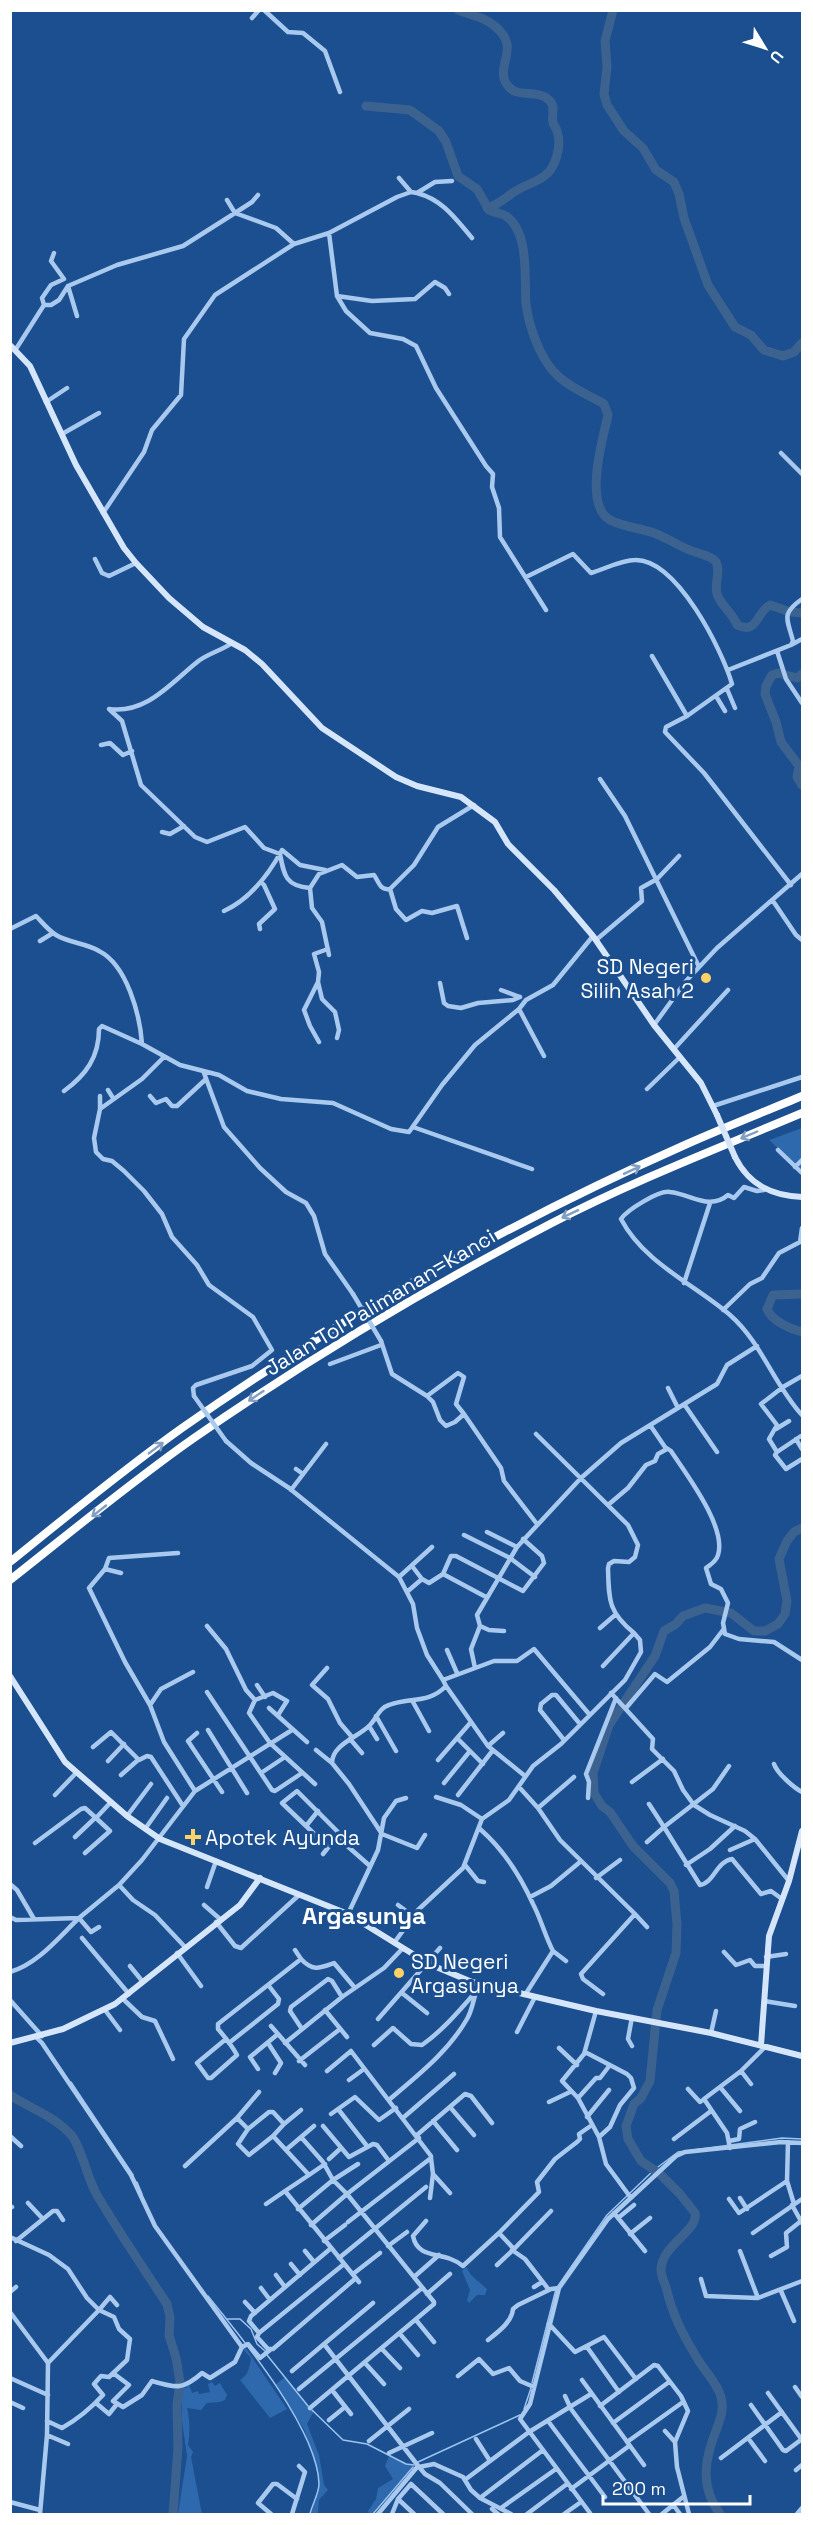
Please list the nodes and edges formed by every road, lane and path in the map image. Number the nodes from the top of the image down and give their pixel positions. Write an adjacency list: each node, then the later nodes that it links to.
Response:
1 (259, 10): 3 (street)
2 (264, 10): 4 (street)
3 (252, 18)
4 (340, 92)
5 (399, 178): 7 (street)
6 (452, 181): 7 (street)
7 (414, 192): 11 (street); 12 (street)
8 (258, 195): 10 (street)
9 (227, 200): 10 (street)
10 (235, 213): 13 (street); 16 (street)
11 (329, 233): 13 (street); 18 (street)
12 (472, 238)
13 (294, 244): 28 (street)
14 (54, 252): 15 (street)
15 (64, 279): 16 (street); 19 (street)
16 (68, 286): 19 (street); 20 (street)
17 (449, 294): 18 (street)
18 (337, 296): 31 (street)
19 (44, 305): 21 (street)
20 (77, 316)
21 (12, 346): 23 (street)
22 (67, 388): 23 (street)
23 (46, 402): 25 (street)
24 (99, 412): 25 (street)
25 (62, 434): 28 (street)
26 (781, 453): 27 (street)
27 (802, 474)
28 (103, 513): 30 (street)
29 (95, 558): 30 (street)
30 (136, 563): 35 (street)
31 (526, 577): 33 (street); 39 (street)
32 (802, 599): 36 (street)
33 (546, 610)
34 (802, 639): 36 (street)
35 (232, 643): 44 (street); 51 (street)
36 (791, 645): 37 (street)
37 (777, 651): 39 (street); 42 (street)
38 (652, 656): 46 (street)
39 (728, 670): 40 (street)
40 (727, 689): 41 (street); 43 (street)
41 (716, 696): 45 (street); 46 (street)
42 (802, 703)
43 (735, 708)
44 (123, 710): 47 (street); 47 (street)
45 (725, 711)
46 (687, 716): 60 (street)
47 (122, 721): 49 (street)
48 (101, 745): 49 (street)
49 (132, 751): 52 (street)
50 (600, 779): 58 (street)
51 (474, 805): 62 (street); 69 (street)
52 (184, 826): 53 (street); 54 (street)
53 (162, 832)
54 (280, 854): 56 (street); 59 (street); 61 (street)
55 (679, 856): 58 (street)
56 (326, 870): 61 (street); 62 (street)
57 (802, 874): 60 (street)
58 (657, 879): 69 (street); 74 (street)
59 (261, 882): 64 (street); 66 (street)
60 (791, 885): 63 (street)
61 (310, 888): 72 (street)
62 (390, 890): 68 (street)
63 (773, 901): 70 (street); 74 (street)
64 (224, 910)
65 (10, 929): 67 (street)
66 (260, 929)
67 (53, 933): 71 (street); 85 (street)
68 (466, 938)
69 (594, 938): 80 (street); 82 (street)
70 (802, 940)
71 (40, 942)
72 (328, 949): 73 (street); 75 (street)
73 (329, 955)
74 (699, 966): 82 (street)
75 (318, 982): 83 (street); 84 (street)
76 (440, 983): 79 (street)
77 (501, 990): 79 (street)
78 (728, 990): 86 (street)
79 (520, 997): 80 (street)
80 (526, 1000): 81 (street)
81 (519, 1009): 87 (street); 103 (street)
82 (654, 1025): 86 (street)
83 (337, 1038)
84 (319, 1042)
85 (142, 1044): 88 (street); 95 (street)
86 (674, 1049): 89 (street)
87 (544, 1056)
88 (164, 1057): 90 (street); 99 (street)
89 (680, 1057): 93 (street); 100 (street)
90 (204, 1073): 92 (street); 103 (street)
91 (802, 1077): 100 (street)
92 (206, 1079): 97 (street); 115 (street, bridge)
93 (647, 1089)
94 (108, 1090): 99 (street)
95 (64, 1091)
96 (100, 1096): 101 (street)
97 (150, 1096)
98 (802, 1096): 150 (highway, Jalan Tol Palimanan–Kanci, one-way to 98)
99 (113, 1098): 101 (street)
100 (713, 1106): 109 (street, bridge)
101 (100, 1109): 140 (street, bridge)
102 (802, 1113): 159 (highway, Jalan Tol Palimanan–Kanci, one-way to 159)
103 (413, 1127): 107 (street)
104 (778, 1150): 106 (street)
105 (802, 1160): 106 (street)
106 (795, 1167): 108 (street)
107 (532, 1169)
108 (802, 1173)
109 (764, 1190): 110 (street); 111 (street)
110 (802, 1197)
111 (710, 1203): 113 (street); 113 (street)
112 (802, 1228): 114 (street)
113 (684, 1283): 114 (street)
114 (723, 1310): 116 (street)
115 (381, 1343): 117 (street); 121 (street)
116 (757, 1346): 119 (street); 122 (street)
117 (330, 1364)
118 (802, 1376): 119 (street)
119 (783, 1387): 125 (street); 128 (street)
120 (668, 1388): 123 (street)
121 (428, 1396): 124 (street); 124 (street)
122 (684, 1404): 123 (street); 134 (street)
123 (678, 1408): 127 (street)
124 (464, 1414): 142 (street)
125 (802, 1415)
126 (789, 1421): 128 (street)
127 (650, 1425): 132 (street); 139 (street)
128 (776, 1429): 135 (street)
129 (536, 1434): 139 (street)
130 (799, 1438): 133 (street); 135 (street)
131 (326, 1444): 138 (street)
132 (667, 1449): 141 (street); 166 (street)
133 (802, 1449)
134 (717, 1452)
135 (777, 1452): 136 (street)
136 (802, 1459)
137 (296, 1468): 138 (street)
138 (303, 1474): 140 (street)
139 (581, 1478): 141 (street); 142 (street)
140 (291, 1490): 155 (street)
141 (608, 1504): 162 (street)
142 (537, 1524): 145 (street)
143 (487, 1532): 146 (street)
144 (464, 1535): 149 (street)
145 (523, 1539): 146 (street); 157 (street)
146 (517, 1546): 149 (street)
147 (432, 1547): 151 (street)
148 (178, 1553): 152 (street)
149 (510, 1558): 156 (street); 157 (street)
150 (10, 1562)
151 (412, 1566): 155 (street); 158 (street)
152 (105, 1569): 153 (street); 186 (street)
153 (121, 1573)
154 (442, 1574): 156 (street); 158 (street); 161 (street)
155 (399, 1577): 160 (street)
156 (498, 1577): 157 (street); 161 (street)
157 (535, 1577)
158 (422, 1579): 160 (street)
159 (10, 1580)
160 (408, 1591): 177 (street)
161 (486, 1597): 164 (street)
162 (615, 1615): 165 (street); 168 (street)
163 (207, 1626): 184 (street)
164 (480, 1626): 167 (street); 173 (street)
165 (600, 1628)
166 (723, 1630): 170 (street); 187 (street)
167 (504, 1631)
168 (634, 1633): 171 (street); 181 (street)
169 (447, 1650): 175 (street)
170 (802, 1660)
171 (603, 1666)
172 (327, 1668): 200 (street)
173 (475, 1668): 175 (street); 189 (street)
174 (193, 1672): 186 (street)
175 (457, 1673): 177 (street)
176 (10, 1676): 225 (street)
177 (442, 1680): 179 (street)
178 (257, 1685): 182 (street)
179 (446, 1686): 185 (street); 192 (street)
180 (207, 1692): 214 (street)
181 (611, 1693): 183 (street); 189 (street)
182 (265, 1696): 184 (street); 190 (street)
183 (617, 1699): 187 (street); 246 (street)
184 (255, 1700): 205 (street)
185 (413, 1702): 191 (street); 197 (street)
186 (150, 1705): 239 (street)
187 (625, 1707): 216 (street)
188 (269, 1708): 190 (street)
189 (589, 1714): 193 (street)
190 (278, 1715): 196 (street)
191 (376, 1716): 194 (street); 211 (street)
192 (471, 1722): 201 (street); 207 (street)
193 (580, 1724): 203 (street); 203 (street)
194 (369, 1726): 200 (street); 202 (street)
195 (207, 1730): 224 (street)
196 (292, 1730): 204 (street); 205 (street)
197 (429, 1731)
198 (197, 1733): 231 (street)
199 (503, 1733): 207 (street)
200 (351, 1738): 213 (street); 220 (street)
201 (457, 1738): 212 (street); 218 (street)
202 (377, 1739)
203 (564, 1740): 229 (street)
204 (307, 1742)
205 (270, 1743): 214 (street); 215 (street)
206 (124, 1744): 208 (street); 217 (street); 219 (street)
207 (489, 1746): 210 (street)
208 (93, 1747)
209 (316, 1750): 220 (street)
210 (494, 1750): 221 (street); 229 (street)
211 (396, 1751)
212 (470, 1751): 221 (street); 233 (street)
213 (362, 1753)
214 (250, 1755): 224 (street); 226 (street)
215 (285, 1757): 226 (street); 227 (street)
216 (663, 1759): 232 (street); 249 (street)
217 (138, 1760): 228 (street); 250 (street)
218 (438, 1760)
219 (108, 1761)
220 (332, 1763): 261 (street)
221 (483, 1764): 242 (street)
222 (774, 1764): 238 (street)
223 (729, 1766): 249 (street)
224 (230, 1767): 231 (street); 240 (street)
225 (76, 1772): 241 (street); 247 (street)
226 (261, 1773): 227 (street)
227 (302, 1773): 235 (street)
228 (121, 1775)
229 (525, 1776): 236 (street)
230 (574, 1777): 251 (street)
231 (212, 1778): 237 (street); 239 (street)
232 (632, 1782)
233 (444, 1783)
234 (152, 1784): 253 (street)
235 (315, 1784)
236 (519, 1787): 251 (street); 255 (street)
237 (222, 1792)
238 (802, 1792)
239 (193, 1793): 250 (street)
240 (248, 1793)
241 (55, 1795)
242 (458, 1795)
243 (436, 1797): 255 (street)
244 (167, 1798): 259 (street)
245 (406, 1798): 261 (street)
246 (588, 1798)
247 (111, 1802): 253 (street); 254 (street)
248 (649, 1804): 258 (street)
249 (694, 1805): 257 (street); 258 (street)
250 (183, 1806): 265 (street)
251 (538, 1808): 276 (street)
252 (318, 1811): 256 (street); 256 (street); 269 (street)
253 (127, 1815): 259 (street)
254 (96, 1818): 264 (street); 268 (street); 272 (street)
255 (482, 1819): 260 (street)
256 (306, 1826): 270 (street)
257 (735, 1826): 266 (street); 278 (street)
258 (664, 1827): 267 (street); 278 (street)
259 (145, 1829): 265 (street)
260 (480, 1829): 277 (street); 288 (street)
261 (382, 1834): 262 (street); 279 (street)
262 (425, 1835)
263 (802, 1836): 282 (street)
264 (75, 1837)
265 (160, 1839): 275 (street); 285 (street)
266 (755, 1839): 271 (street); 282 (street)
267 (647, 1842)
268 (35, 1843)
269 (345, 1844): 270 (street); 279 (street)
270 (328, 1847): 273 (street)
271 (730, 1850)
272 (85, 1853)
273 (323, 1854)
274 (620, 1860): 281 (street)
275 (216, 1861): 280 (street); 286 (street)
276 (580, 1862): 281 (street); 288 (street)
277 (465, 1865): 283 (street); 294 (street)
278 (686, 1865): 289 (street)
279 (370, 1866): 292 (street)
280 (260, 1878): 287 (street); 298 (street)
281 (596, 1878): 293 (street)
282 (789, 1881): 289 (street)
283 (484, 1882)
284 (10, 1884): 296 (street)
285 (119, 1885): 295 (street); 303 (street)
286 (207, 1887)
287 (299, 1894): 292 (street); 298 (street)
288 (530, 1898): 307 (street)
289 (782, 1899): 311 (street)
290 (204, 1905): 298 (street)
291 (398, 1905): 294 (street)
292 (348, 1914): 302 (street)
293 (635, 1914): 300 (street); 324 (street)
294 (413, 1916): 302 (street)
295 (79, 1918): 296 (street); 299 (street); 317 (street)
296 (34, 1919): 297 (street)
297 (11, 1920)
298 (218, 1920): 303 (street)
299 (99, 1927)
300 (647, 1927)
301 (82, 1938): 327 (street)
302 (394, 1943): 304 (street)
303 (185, 1947): 309 (street)
304 (402, 1948): 314 (street); 322 (street)
305 (440, 1948): 314 (street)
306 (295, 1950): 312 (street)
307 (553, 1951): 313 (street); 326 (street)
308 (724, 1952): 316 (street)
309 (177, 1953): 318 (street); 320 (street)
310 (786, 1954): 311 (street)
311 (766, 1957): 316 (street)
312 (301, 1959): 321 (street); 322 (street)
313 (566, 1961)
314 (428, 1963): 319 (street); 323 (street)
315 (130, 1966): 318 (street)
316 (765, 1966): 331 (street)
317 (10, 1972)
318 (143, 1982): 327 (street)
319 (480, 1984): 325 (street); 326 (street)
320 (201, 1986)
321 (268, 1986): 351 (street); 351 (street)
322 (355, 1988): 328 (street)
323 (402, 1993): 337 (street); 339 (street)
324 (603, 1994)
325 (473, 1995): 344 (street); 350 (street)
326 (525, 1995): 329 (street)
327 (125, 1996): 333 (street); 363 (street)
328 (342, 1997): 334 (street); 342 (street)
329 (535, 1997): 335 (street); 345 (street)
330 (10, 2000): 348 (street)
331 (764, 2001): 332 (street); 358 (street)
332 (795, 2006)
333 (105, 2010): 343 (street); 348 (street)
334 (325, 2010): 341 (street); 342 (street)
335 (596, 2011): 338 (street); 361 (street)
336 (716, 2011): 346 (street)
337 (428, 2013)
338 (636, 2018): 346 (street); 357 (street)
339 (378, 2019)
340 (271, 2026): 347 (street)
341 (340, 2028): 349 (street); 364 (street)
342 (302, 2029): 354 (street)
343 (120, 2030)
344 (442, 2030): 350 (street); 356 (street)
345 (517, 2032)
346 (711, 2033): 358 (street)
347 (278, 2034): 353 (street); 354 (street)
348 (39, 2036): 352 (street); 507 (street)
349 (347, 2037)
350 (453, 2038): 382 (street)
351 (227, 2041): 351 (street)
352 (10, 2043)
353 (268, 2043): 368 (street); 372 (street)
354 (285, 2043): 364 (street)
355 (345, 2045): 360 (street)
356 (374, 2045)
357 (632, 2046)
358 (763, 2046): 362 (street); 371 (street)
359 (559, 2048): 365 (street)
360 (351, 2051): 369 (street); 370 (street)
361 (585, 2052): 365 (street); 367 (street)
362 (802, 2056)
363 (173, 2059)
364 (299, 2061): 366 (street)
365 (577, 2065): 380 (street)
366 (305, 2066)
367 (610, 2066): 381 (street); 408 (street)
368 (258, 2069)
369 (364, 2069): 374 (street); 382 (street)
370 (327, 2071)
371 (741, 2071): 375 (street); 376 (street)
372 (275, 2073)
373 (454, 2074): 392 (street)
374 (349, 2080)
375 (751, 2084)
376 (720, 2087): 383 (street); 390 (street)
377 (688, 2089): 383 (street)
378 (609, 2090): 393 (street)
379 (259, 2092): 394 (street)
380 (570, 2092): 381 (street); 384 (street)
381 (578, 2098): 393 (street)
382 (390, 2099): 386 (street)
383 (704, 2100): 389 (street)
384 (549, 2102)
385 (450, 2107): 395 (street); 397 (street); 403 (street)
386 (396, 2108): 387 (street); 392 (street)
387 (338, 2109): 391 (street); 414 (street)
388 (301, 2110): 398 (street)
389 (711, 2111): 409 (street); 412 (street)
390 (740, 2112)
391 (331, 2114)
392 (404, 2117): 407 (street)
393 (586, 2117): 399 (street)
394 (237, 2118): 402 (street); 423 (street)
395 (433, 2121): 407 (street); 417 (street)
396 (756, 2122): 412 (street)
397 (492, 2123)
398 (284, 2124): 402 (street); 405 (street)
399 (592, 2125): 408 (street); 455 (street)
400 (314, 2126): 406 (street)
401 (323, 2126): 415 (street)
402 (248, 2129): 405 (street)
403 (474, 2135)
404 (10, 2136): 413 (street)
405 (273, 2136): 416 (street)
406 (301, 2137): 416 (street); 421 (street)
407 (418, 2137): 418 (street); 420 (street)
408 (599, 2137): 432 (street)
409 (674, 2139)
410 (788, 2142): 411 (street); 412 (street); 427 (street)
411 (802, 2143)
412 (729, 2145): 432 (street)
413 (21, 2146)
414 (367, 2146): 415 (street); 420 (street)
415 (341, 2148): 419 (street)
416 (287, 2149): 425 (street)
417 (458, 2150)
418 (431, 2158): 424 (street); 444 (street)
419 (329, 2159)
420 (389, 2161): 431 (street)
421 (324, 2164): 425 (street); 426 (street)
422 (358, 2164): 426 (street)
423 (185, 2166)
424 (433, 2174): 430 (street); 433 (street)
425 (309, 2175): 429 (street)
426 (333, 2180): 431 (street); 441 (street)
427 (788, 2181): 440 (street); 442 (street)
428 (426, 2187): 452 (street)
429 (285, 2191): 438 (street); 441 (street)
430 (450, 2193)
431 (346, 2194): 444 (street); 451 (street)
432 (630, 2196): 445 (street)
433 (430, 2198)
434 (740, 2198): 442 (street)
435 (729, 2199): 442 (street)
436 (802, 2199): 440 (street)
437 (28, 2203): 447 (street)
438 (266, 2204)
439 (634, 2205): 445 (street)
440 (793, 2205): 450 (street); 454 (street)
441 (298, 2209): 451 (street)
442 (747, 2209)
443 (551, 2211): 461 (street)
444 (361, 2213): 452 (street); 458 (street)
445 (616, 2215): 456 (street); 486 (street)
446 (650, 2218): 456 (street)
447 (44, 2219): 448 (street); 457 (street)
448 (63, 2220)
449 (426, 2221): 466 (street)
450 (802, 2222): 467 (street)
451 (311, 2225): 458 (street)
452 (375, 2229): 459 (street); 468 (street)
453 (407, 2232): 459 (street)
454 (753, 2232)
455 (499, 2233): 461 (street); 466 (street)
456 (630, 2234): 463 (street)
457 (12, 2239): 496 (street)
458 (324, 2241): 460 (street)
459 (388, 2246): 476 (street)
460 (330, 2248): 468 (street); 469 (street)
461 (513, 2249): 472 (street); 480 (street)
462 (305, 2251): 469 (street)
463 (645, 2251)
464 (740, 2251): 491 (street)
465 (380, 2253): 477 (street)
466 (439, 2255): 476 (street)
467 (771, 2256)
468 (339, 2258): 471 (street)
469 (314, 2262): 475 (street)
470 (291, 2264): 475 (street)
471 (344, 2264): 477 (street); 502 (street)
472 (497, 2265)
473 (450, 2274): 490 (street)
474 (276, 2275): 482 (street)
475 (300, 2275): 482 (street)
476 (414, 2277): 485 (street)
477 (356, 2278): 510 (street)
478 (701, 2279): 491 (street)
479 (802, 2281): 488 (street)
480 (542, 2282): 483 (street); 487 (street)
481 (16, 2287): 489 (street)
482 (285, 2287): 492 (street)
483 (534, 2287)
484 (261, 2288): 492 (street)
485 (422, 2288): 490 (street); 512 (street)
486 (559, 2288): 487 (street); 501 (street)
487 (549, 2290): 504 (street)
488 (781, 2291): 491 (street); 500 (street)
489 (10, 2292)
490 (427, 2294): 499 (street)
491 (757, 2298)
492 (270, 2300): 497 (street)
493 (245, 2302): 497 (street)
494 (373, 2303): 506 (street)
495 (117, 2305): 496 (street)
496 (99, 2310): 513 (street); 517 (street)
497 (255, 2313): 502 (street)
498 (12, 2316): 513 (street)
499 (416, 2320): 503 (street); 505 (street)
500 (794, 2321)
501 (549, 2324): 508 (street); 526 (street)
502 (259, 2332): 510 (street)
503 (400, 2334): 509 (street); 511 (street)
504 (488, 2340)
505 (434, 2342)
506 (324, 2344): 512 (street); 516 (street)
507 (244, 2346): 510 (street); 535 (street)
508 (587, 2347): 521 (street); 530 (street)
509 (382, 2349): 514 (street); 515 (street)
510 (270, 2350)
511 (418, 2355)
512 (336, 2359): 518 (street); 528 (street)
513 (48, 2363): 533 (street)
514 (365, 2363): 518 (street); 524 (street)
515 (400, 2368)
516 (292, 2371)
517 (113, 2373): 525 (street); 539 (street)
518 (349, 2376): 529 (street); 555 (street)
519 (458, 2376): 526 (street)
520 (10, 2378): 533 (street)
521 (636, 2379): 523 (street); 530 (street)
522 (582, 2380): 532 (street)
523 (669, 2382): 538 (street); 553 (street)
524 (384, 2384)
525 (129, 2386): 535 (street); 540 (street)
526 (532, 2387): 557 (street)
527 (795, 2387): 536 (street)
528 (299, 2390)
529 (332, 2390): 543 (street); 545 (street)
530 (619, 2392): 542 (street)
531 (768, 2393): 548 (street)
532 (591, 2394): 542 (street); 547 (street)
533 (48, 2395): 551 (street)
534 (566, 2396): 547 (street)
535 (140, 2397): 540 (street)
536 (802, 2397)
537 (10, 2402): 544 (street)
538 (683, 2402): 564 (street); 566 (street)
539 (96, 2403): 540 (street); 551 (street)
540 (117, 2404)
541 (751, 2405): 554 (street)
542 (600, 2406): 553 (street)
543 (345, 2407): 549 (street); 550 (street)
544 (23, 2408)
545 (310, 2408)
546 (409, 2409): 555 (street)
547 (571, 2409): 552 (street); 572 (street)
548 (782, 2412): 554 (street); 562 (street)
549 (351, 2414)
550 (329, 2420)
551 (47, 2421): 559 (street)
552 (548, 2421): 557 (street); 580 (street)
553 (614, 2423): 566 (street)
554 (765, 2425): 560 (street); 562 (street)
555 (387, 2426): 563 (street); 567 (street)
556 (665, 2431): 564 (street)
557 (529, 2432): 568 (street); 571 (street)
558 (432, 2433): 567 (street)
559 (47, 2435): 565 (street); 596 (street)
560 (748, 2438): 570 (street); 573 (street)
561 (476, 2439): 571 (street)
562 (802, 2439)
563 (369, 2441)
564 (675, 2442): 586 (street)
565 (68, 2444)
566 (628, 2444): 572 (street); 575 (street)
567 (403, 2446): 569 (street); 574 (street)
568 (543, 2451): 578 (street); 587 (street)
569 (389, 2453)
570 (721, 2458)
571 (490, 2461): 581 (street)
572 (609, 2461): 580 (street); 609 (street)
573 (765, 2461)
574 (417, 2465): 581 (street); 582 (street); 604 (street)
575 (644, 2465)
576 (802, 2465): 579 (street)
577 (299, 2466): 588 (street)
578 (556, 2469): 583 (street); 593 (street)
579 (796, 2470)
580 (589, 2476): 584 (street); 585 (street)
581 (466, 2479): 587 (street)
582 (409, 2482): 589 (street); 600 (street); 603 (street)
583 (567, 2484): 584 (street); 607 (street)
584 (571, 2489): 591 (street)
585 (605, 2497)
586 (683, 2497): 592 (street); 612 (street)
587 (480, 2498): 593 (street)
588 (297, 2499): 598 (street); 599 (street)
589 (398, 2499): 601 (street); 602 (street)
590 (10, 2502): 596 (street)
591 (581, 2502): 597 (street); 608 (street)
592 (674, 2506): 610 (street); 611 (street)
593 (501, 2508): 606 (street)
594 (802, 2508): 613 (street)
595 (492, 2509): 605 (street)
596 (40, 2512)
597 (590, 2513)
598 (271, 2514)
599 (292, 2514)
600 (378, 2514)
601 (392, 2514)
602 (414, 2514)
603 (443, 2514)
604 (472, 2514)
605 (498, 2514)
606 (512, 2514)
607 (527, 2514)
608 (564, 2514)
609 (649, 2514)
610 (662, 2514)
611 (680, 2514)
612 (689, 2514)
613 (797, 2514)

